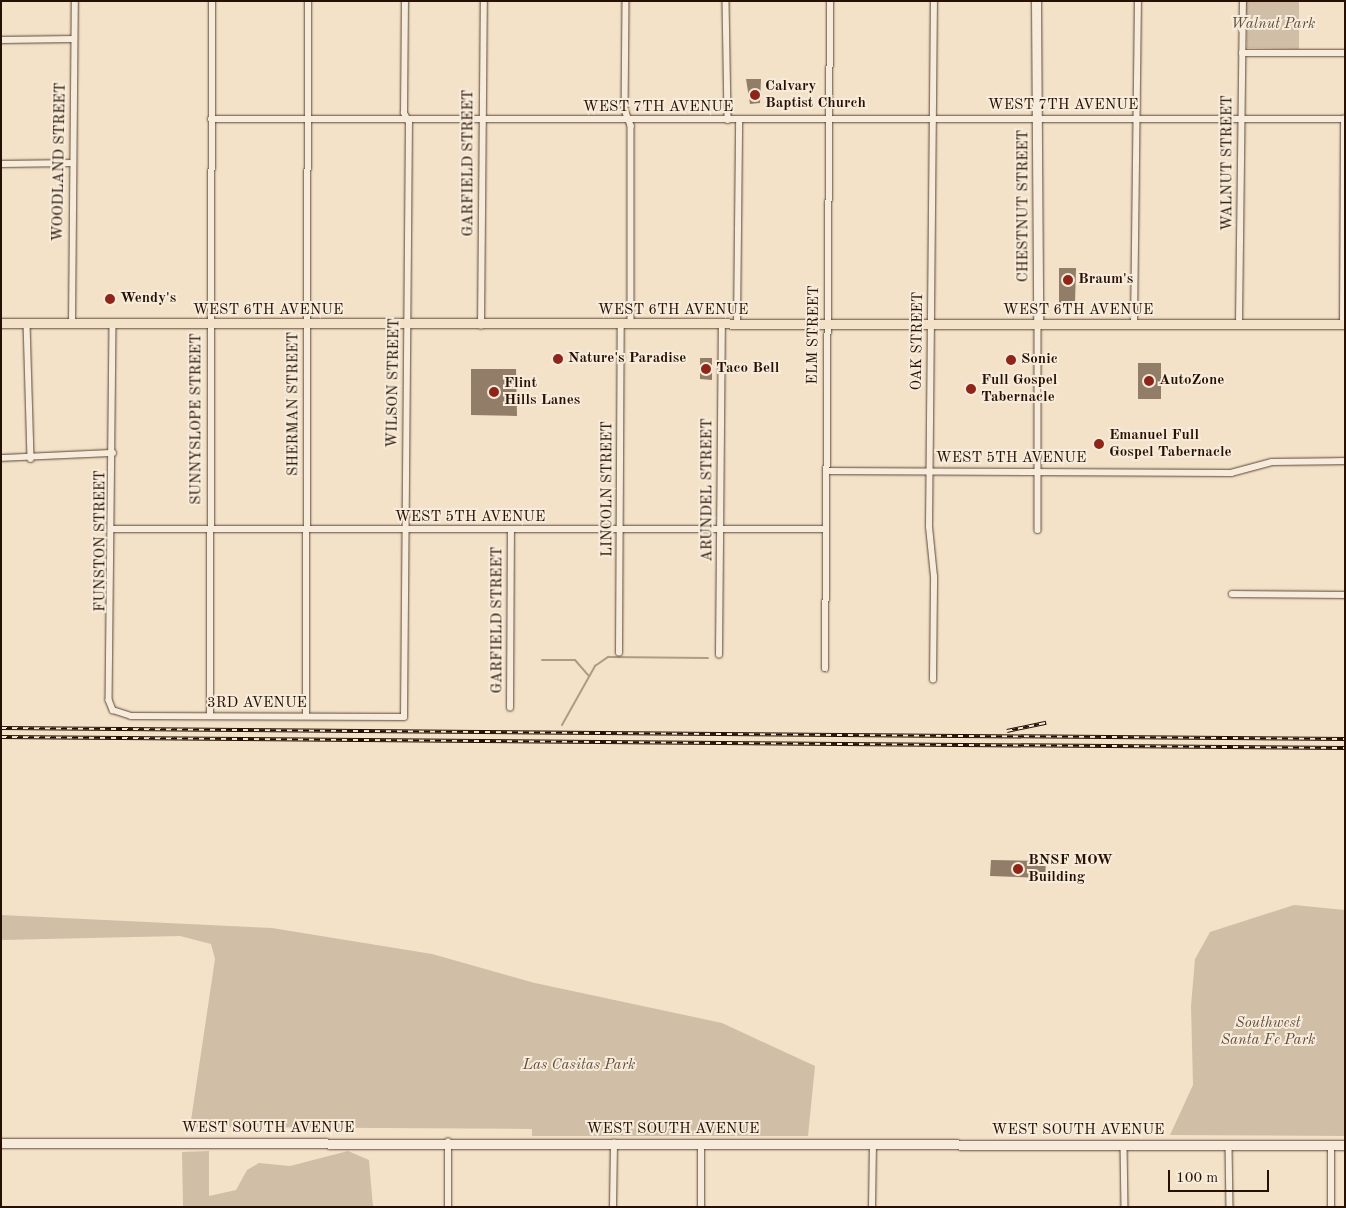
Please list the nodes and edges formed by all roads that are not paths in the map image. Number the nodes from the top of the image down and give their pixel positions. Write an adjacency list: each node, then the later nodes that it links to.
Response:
1 (75, 1): 13 (street, WOODLAND STREET)
2 (212, 1): 19 (street, SUNNYSLOPE STREET)
3 (308, 1): 20 (street, SHERMAN STREET)
4 (404, 1): 21 (street, WILSON STREET)
5 (484, 1): 22 (street, GARFIELD STREET)
6 (626, 1): 26 (street, LINCOLN STREET)
7 (726, 1): 27 (street)
8 (830, 1): 29 (street, ELM STREET)
9 (934, 1): 23 (street, OAK STREET)
10 (1036, 1): 24 (main road, CHESTNUT STREET)
11 (1138, 1): 17 (street)
12 (1242, 1): 15 (street, WALNUT STREET)
13 (74, 39): 14 (street); 30 (street, WOODLAND STREET)
14 (1, 40)
15 (1242, 53): 16 (street); 18 (street, WALNUT STREET)
16 (1345, 53)
17 (1137, 118): 18 (street, WEST 7TH AVENUE); 24 (street, WEST 7TH AVENUE); 38 (street)
18 (1241, 118): 25 (street, WEST 7TH AVENUE); 39 (street, WALNUT STREET)
19 (211, 119): 20 (street, WEST 7TH AVENUE); 41 (street, SUNNYSLOPE STREET)
20 (307, 119): 21 (street, WEST 7TH AVENUE); 42 (street, SHERMAN STREET)
21 (408, 119): 22 (street, WEST 7TH AVENUE); 43 (street, WILSON STREET)
22 (482, 119): 26 (street, WEST 7TH AVENUE); 48 (street, GARFIELD STREET)
23 (933, 119): 24 (street, WEST 7TH AVENUE); 29 (street, WEST 7TH AVENUE); 36 (street, OAK STREET)
24 (1038, 119): 37 (main road, CHESTNUT STREET)
25 (1345, 119): 40 (street)
26 (630, 120): 27 (street, WEST 7TH AVENUE); 44 (street, LINCOLN STREET)
27 (728, 120): 28 (street, WEST 7TH AVENUE)
28 (739, 120): 29 (street, WEST 7TH AVENUE); 46 (street)
29 (829, 120): 47 (street, ELM STREET)
30 (72, 163): 31 (street); 34 (street, WOODLAND STREET)
31 (1, 164)
32 (1, 323): 33 (main road, WEST 6TH AVENUE)
33 (28, 324): 34 (main road, WEST 6TH AVENUE); 51 (street)
34 (72, 324): 35 (main road, WEST 6TH AVENUE)
35 (113, 324): 41 (main road, WEST 6TH AVENUE); 49 (street, FUNSTON STREET)
36 (931, 324): 37 (main road, WEST 6TH AVENUE); 47 (main road, WEST 6TH AVENUE); 54 (street, OAK STREET)
37 (1038, 324): 38 (main road, WEST 6TH AVENUE); 55 (street, CHESTNUT STREET)
38 (1134, 324): 39 (main road, WEST 6TH AVENUE)
39 (1239, 324): 40 (main road, WEST 6TH AVENUE)
40 (1344, 324)
41 (209, 325): 42 (main road, WEST 6TH AVENUE); 59 (street, SUNNYSLOPE STREET)
42 (307, 325): 43 (main road, WEST 6TH AVENUE); 60 (street, SHERMAN STREET)
43 (407, 325): 48 (main road, WEST 6TH AVENUE); 63 (street, WILSON STREET)
44 (626, 325): 45 (main road, WEST 6TH AVENUE); 48 (main road, WEST 6TH AVENUE); 61 (street, LINCOLN STREET)
45 (722, 325): 46 (main road, WEST 6TH AVENUE); 57 (street, ARUNDEL STREET)
46 (736, 325): 47 (main road, WEST 6TH AVENUE)
47 (827, 325): 53 (street, ELM STREET)
48 (481, 326)
49 (113, 453): 51 (street); 56 (street, FUNSTON STREET)
50 (1, 458): 51 (street)
51 (31, 459)
52 (1345, 461): 55 (street, WEST 5TH AVENUE)
53 (826, 471): 54 (street, WEST 5TH AVENUE); 58 (street, ELM STREET)
54 (929, 471): 55 (street, WEST 5TH AVENUE); 70 (street, OAK STREET)
55 (1038, 471): 62 (street, CHESTNUT STREET)
56 (114, 529): 59 (street, WEST 5TH AVENUE); 72 (street, FUNSTON STREET)
57 (720, 529): 58 (street, WEST 5TH AVENUE); 61 (street, WEST 5TH AVENUE); 68 (street, ARUNDEL STREET)
58 (826, 529): 69 (street, ELM STREET)
59 (209, 530): 60 (street, WEST 5TH AVENUE); 73 (street, SUNNYSLOPE STREET)
60 (307, 530): 63 (street, WEST 5TH AVENUE); 74 (street, SHERMAN STREET)
61 (620, 530): 64 (street, WEST 5TH AVENUE); 67 (street, LINCOLN STREET)
62 (1038, 530)
63 (405, 531): 64 (street, WEST 5TH AVENUE); 75 (street, WILSON STREET)
64 (511, 532): 71 (street, GARFIELD STREET)
65 (1232, 594): 66 (street)
66 (1345, 594)
67 (619, 653)
68 (719, 655)
69 (825, 669)
70 (933, 680)
71 (510, 708)
72 (159, 716): 73 (street, 3RD AVENUE)
73 (210, 716): 74 (street, 3RD AVENUE)
74 (306, 716): 75 (street, 3RD AVENUE)
75 (355, 716)
76 (448, 1142): 77 (main road, WEST SOUTH AVENUE); 78 (main road, WEST SOUTH AVENUE); 85 (street)
77 (1, 1143)
78 (614, 1143): 79 (main road, WEST SOUTH AVENUE); 86 (street)
79 (701, 1144): 80 (main road, WEST SOUTH AVENUE); 87 (street)
80 (873, 1145): 81 (main road, WEST SOUTH AVENUE); 88 (street)
81 (1124, 1145): 82 (main road, WEST SOUTH AVENUE); 89 (street)
82 (1228, 1145): 83 (main road, WEST SOUTH AVENUE); 90 (street)
83 (1332, 1145): 84 (main road, WEST SOUTH AVENUE); 91 (street)
84 (1345, 1145)
85 (448, 1207)
86 (612, 1207)
87 (701, 1207)
88 (872, 1207)
89 (1125, 1207)
90 (1230, 1207)
91 (1331, 1207)

